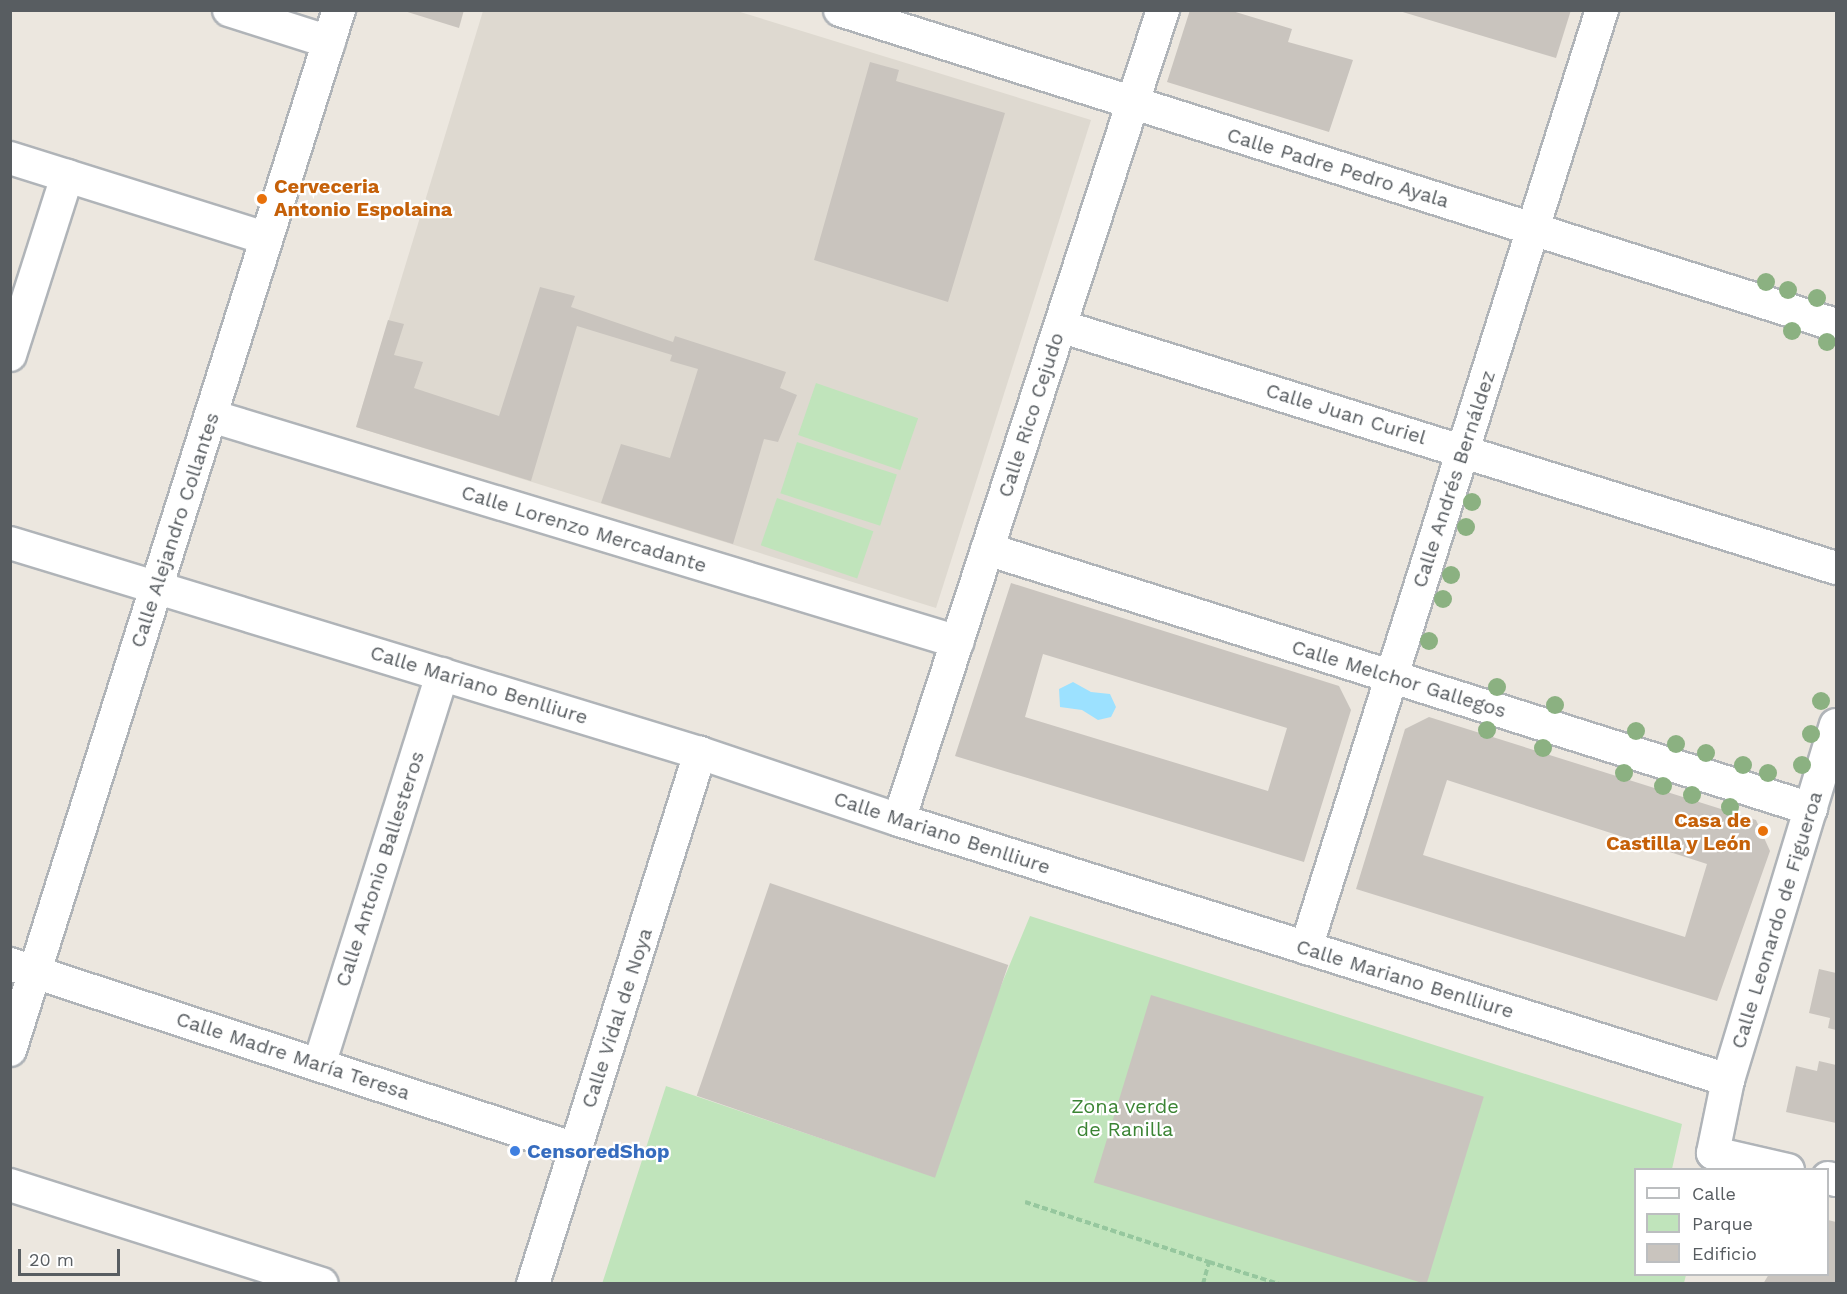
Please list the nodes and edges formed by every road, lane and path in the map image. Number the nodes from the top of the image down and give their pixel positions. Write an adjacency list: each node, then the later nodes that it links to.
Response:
1 (229, 10): 6 (street)
2 (339, 10): 6 (street, Calle Alejandro Collantes)
3 (840, 10): 7 (street, Calle Padre Pedro Ayala)
4 (1163, 10): 7 (street, Calle Rico Cejudo)
5 (1602, 10): 10 (street, Calle Andrés Bernáldez)
6 (329, 42): 11 (street, Calle Alejandro Collantes)
7 (1134, 104): 10 (street, Calle Padre Pedro Ayala); 13 (street, Calle Rico Cejudo)
8 (10, 158): 9 (street)
9 (67, 176): 11 (street); 14 (street)
10 (1533, 229): 12 (street, Calle Padre Pedro Ayala); 16 (street, Calle Andrés Bernáldez)
11 (267, 238): 15 (street, Calle Alejandro Collantes)
12 (1836, 325)
13 (1060, 326): 16 (street, Calle Juan Curiel); 18 (street, Calle Rico Cejudo)
14 (10, 355)
15 (211, 416): 20 (street, Calle Alejandro Collantes); 21 (street, Calle Lorenzo Mercadante)
16 (1463, 451): 19 (street, Calle Juan Curiel); 23 (street, Calle Andrés Bernáldez)
17 (10, 543): 20 (street, Calle Mariano Benlliure)
18 (987, 549): 21 (street, Calle Rico Cejudo); 23 (street, Calle Melchor Gallegos)
19 (1836, 568)
20 (156, 588): 22 (street, Calle Mariano Benlliure); 29 (street, Calle Alejandro Collantes)
21 (958, 642): 27 (street, Calle Rico Cejudo)
22 (442, 674): 25 (street, Calle Mariano Benlliure); 31 (street, Calle Antonio Ballesteros)
23 (1391, 677): 26 (street, Calle Melchor Gallegos); 28 (street, Calle Andrés Bernáldez)
24 (1836, 725): 26 (street, Calle Leonardo de Figueroa)
25 (700, 753): 27 (street, Calle Mariano Benlliure); 33 (street, Calle Vidal de Noya)
26 (1811, 809): 32 (street, Calle Leonardo de Figueroa)
27 (899, 820): 28 (street, Calle Mariano Benlliure)
28 (1306, 948): 32 (street, Calle Mariano Benlliure)
29 (23, 968): 30 (street, Calle Alejandro Collantes); 31 (street, Calle Madre María Teresa)
30 (10, 1050)
31 (319, 1065): 33 (street, Calle Madre María Teresa)
32 (1728, 1080): 34 (street)
33 (575, 1149): 39 (street, Calle Vidal de Noya)
34 (1779, 1168)
35 (10, 1185): 38 (street)
36 (1025, 1202): 37 (path)
37 (1209, 1262): 40 (path); 41 (path)
38 (322, 1284)
39 (533, 1284)
40 (1203, 1284)
41 (1279, 1284)

